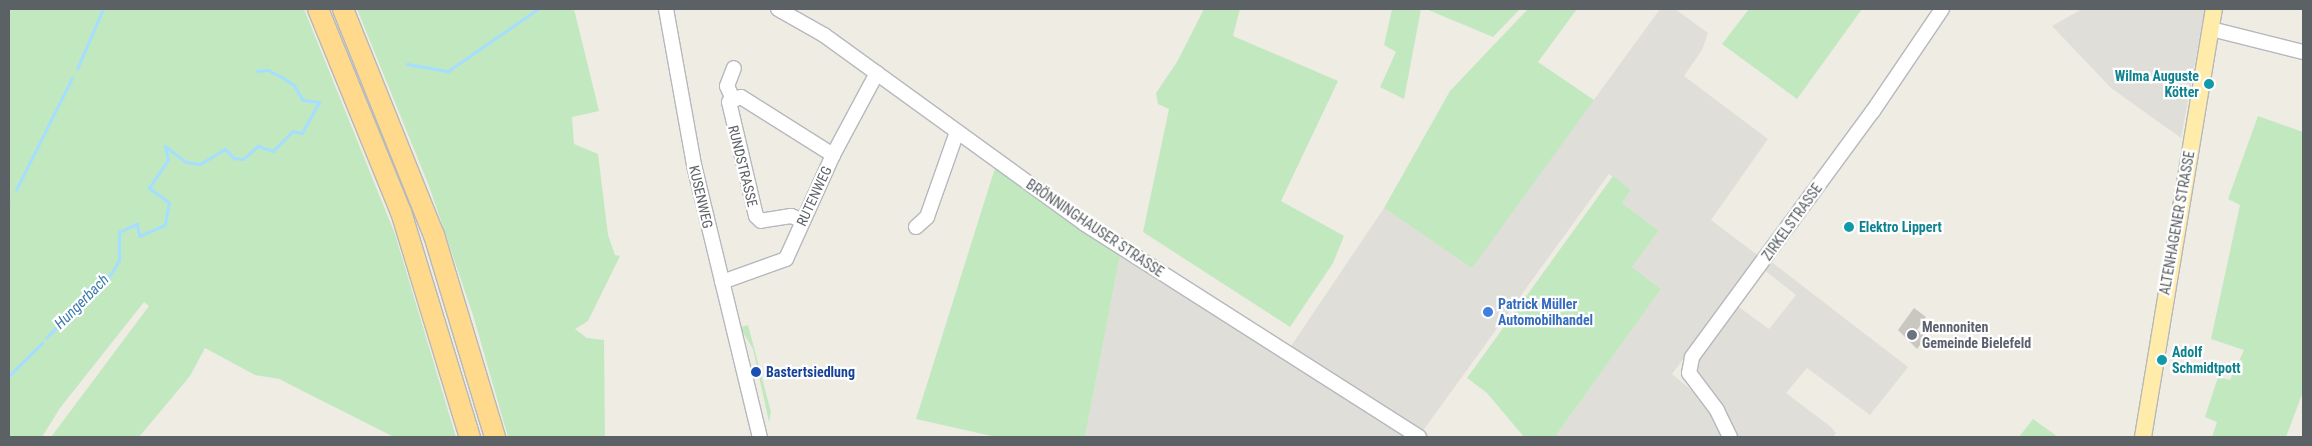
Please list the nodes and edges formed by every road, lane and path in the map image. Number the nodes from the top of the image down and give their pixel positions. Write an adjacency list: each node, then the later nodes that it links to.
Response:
1 (318, 9): 19 (highway)
2 (343, 9): 20 (highway)
3 (659, 9): 10 (street, KUSENWEG)
4 (666, 9): 10 (street, KUSENWEG)
5 (778, 9): 12 (street, BRÖNNINGHAUSER STRASSE)
6 (1942, 9): 23 (street, ZIRKELSTRASSE)
7 (2214, 9): 8 (main road, ALTENHAGENER STRASSE)
8 (2211, 29): 9 (street); 24 (main road, ALTENHAGENER STRASSE)
9 (2303, 52)
10 (673, 62): 18 (street, KUSENWEG)
11 (734, 68): 13 (street, RUNDSTRASSE)
12 (877, 73): 14 (street, BRÖNNINGHAUSER STRASSE); 15 (street, RUTENWEG)
13 (733, 99): 15 (street); 16 (street, RUNDSTRASSE)
14 (957, 132): 17 (street); 22 (street, BRÖNNINGHAUSER STRASSE)
15 (833, 155): 16 (street, RUTENWEG)
16 (802, 221): 18 (street, RUTENWEG)
17 (916, 227)
18 (722, 282): 21 (street, KUSENWEG)
19 (470, 437)
20 (495, 437)
21 (760, 437)
22 (1419, 437)
23 (1730, 437)
24 (2143, 437)

